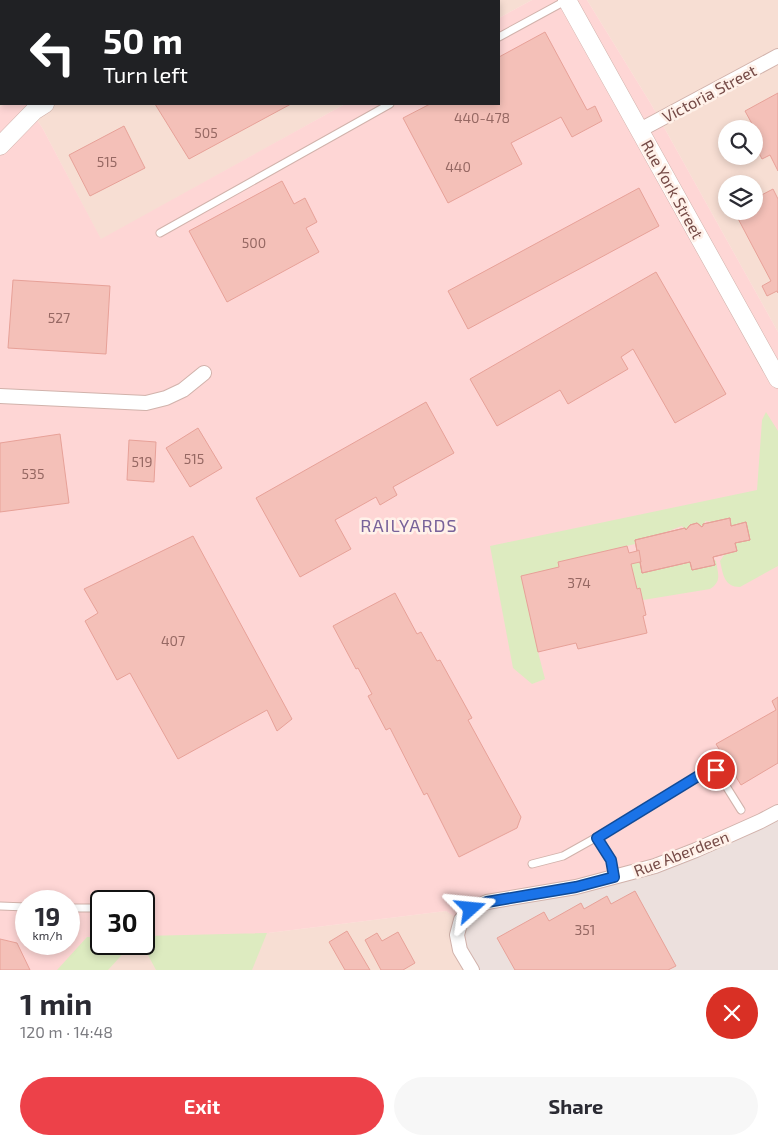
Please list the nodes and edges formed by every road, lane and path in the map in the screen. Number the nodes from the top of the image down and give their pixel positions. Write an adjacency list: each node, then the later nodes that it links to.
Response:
1 (567, 0): 2 (lane); 6 (street, Rue York Street)
2 (500, 36)
3 (778, 56): 6 (street, Victoria Street)
4 (43, 105): 7 (street)
5 (388, 105): 8 (lane)
6 (640, 130): 10 (street, Rue York Street)
7 (0, 146)
8 (160, 234)
9 (204, 373): 11 (street)
10 (778, 379)
11 (0, 396)
12 (741, 810): 14 (lane)
13 (778, 812): 16 (street, Rue Aberdeen)
14 (597, 838): 15 (lane); 16 (lane)
15 (532, 864)
16 (614, 877): 19 (street, Rue Aberdeen)
17 (0, 906): 18 (lane)
18 (15, 907)
19 (471, 970)

